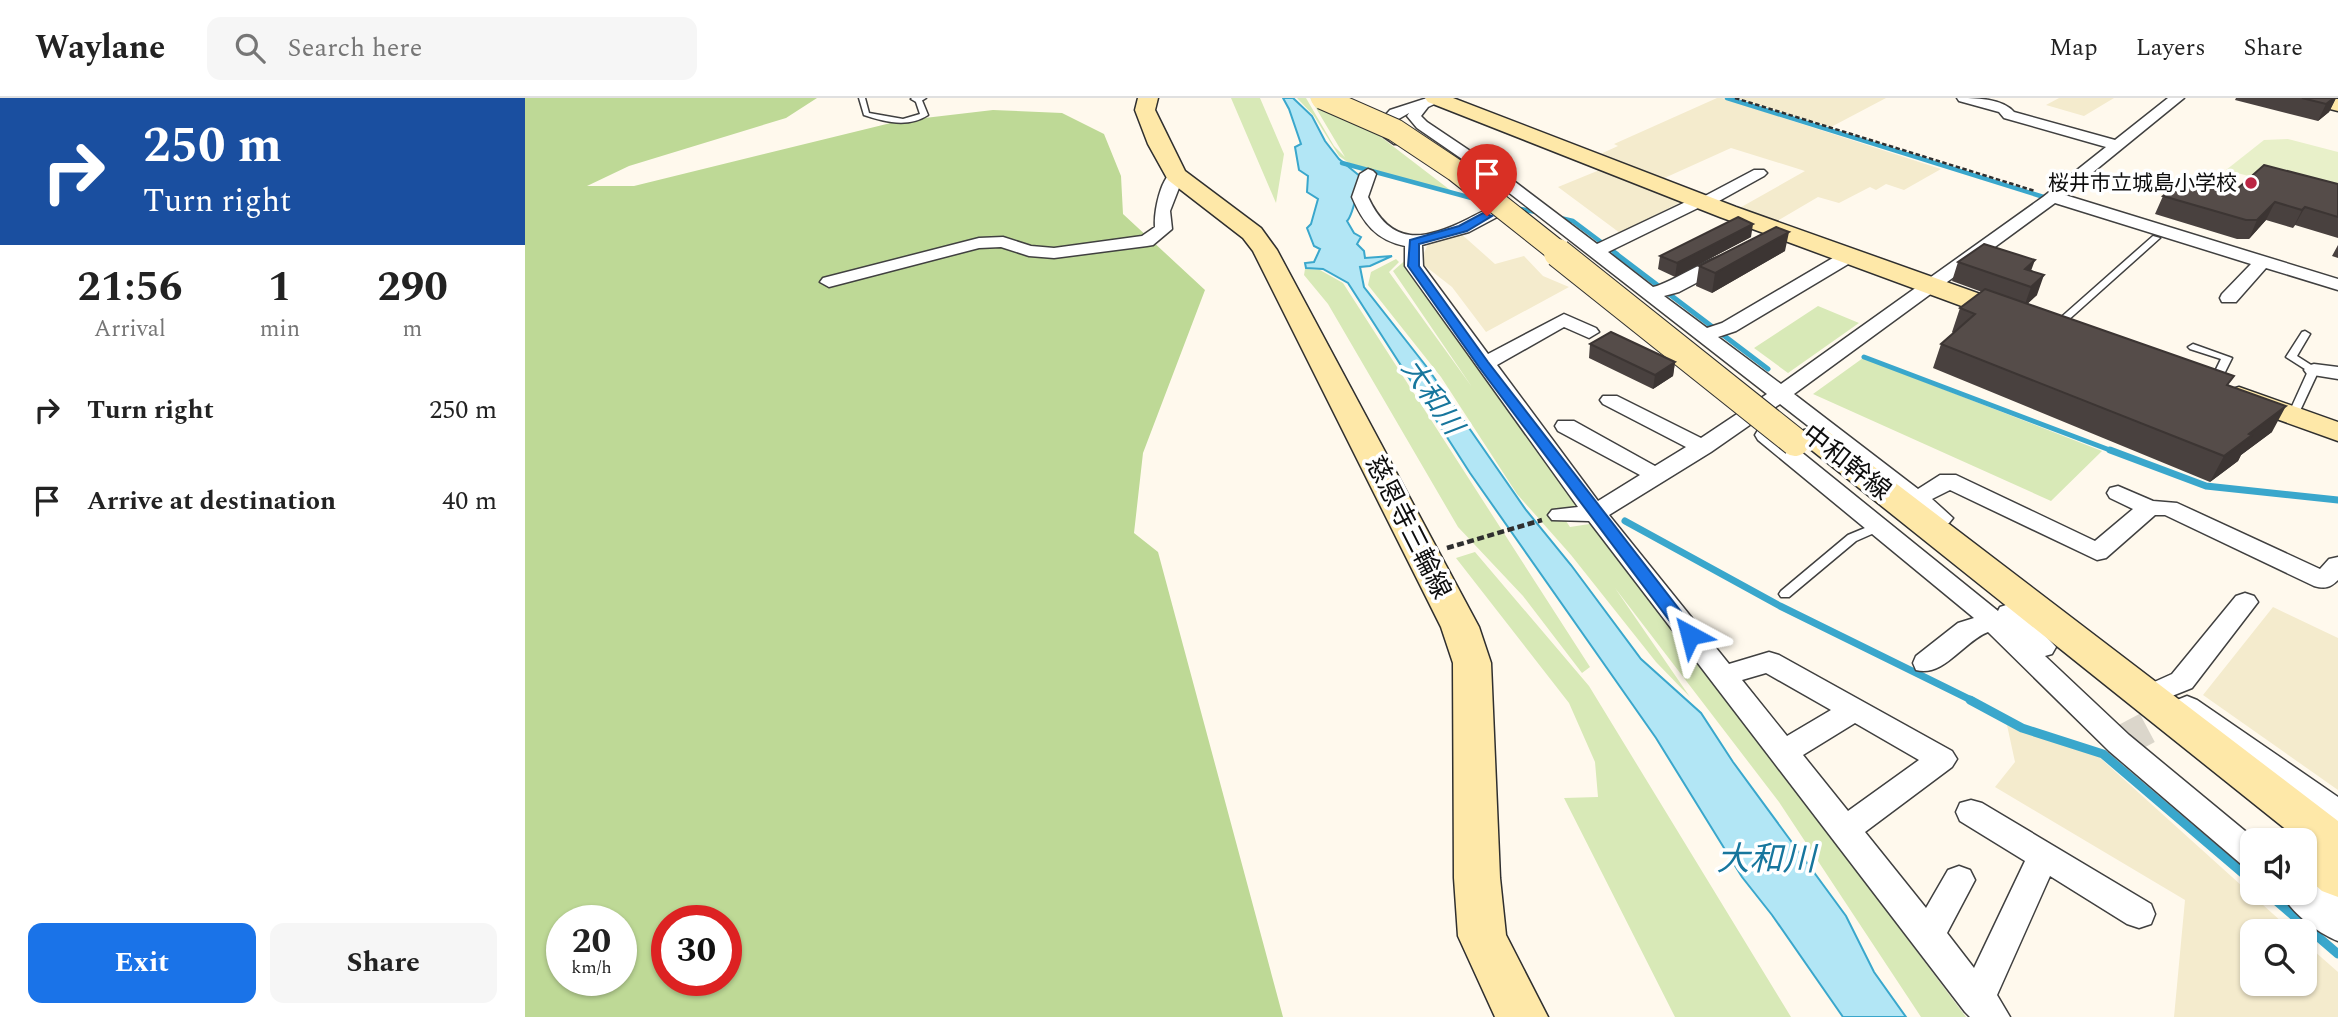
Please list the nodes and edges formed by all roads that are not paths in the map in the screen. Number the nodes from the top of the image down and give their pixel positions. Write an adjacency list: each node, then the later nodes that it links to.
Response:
1 (862, 98): 2 (lane)
2 (918, 98)
3 (1148, 98): 14 (main road, 慈恩寺三輪線)
4 (1322, 98): 46 (main road, 中和幹線, bridge)
5 (1345, 98): 46 (main road, 中和幹線)
6 (1964, 98): 11 (street)
7 (2177, 98): 11 (street)
8 (2309, 98): 10 (main road)
9 (1432, 100): 16 (main road); 17 (street); 21 (street)
10 (2338, 105)
11 (2118, 146): 15 (street)
12 (1759, 173): 16 (street)
13 (1368, 174): 20 (street)
14 (1176, 175): 24 (street); 84 (main road, 慈恩寺三輪線)
15 (2052, 198): 23 (street); 26 (street)
16 (1702, 202): 18 (main road); 21 (street)
17 (1493, 213): 20 (street); 43 (street)
18 (1781, 231): 22 (main road); 27 (street)
19 (2156, 238): 29 (lane)
20 (1413, 242): 35 (street)
21 (1595, 252): 27 (street)
22 (1849, 256): 26 (main road); 32 (street)
23 (2261, 264): 25 (street); 28 (street)
24 (829, 282)
25 (2338, 285)
26 (1931, 286): 29 (main road); 40 (street)
27 (1649, 295): 32 (street)
28 (2229, 298)
29 (2053, 329): 33 (main road)
30 (1589, 332): 35 (street)
31 (2305, 334): 36 (lane)
32 (1704, 335): 40 (street)
33 (2077, 338)
34 (2193, 347): 39 (lane)
35 (1484, 365): 52 (street)
36 (2314, 370): 37 (street); 42 (lane)
37 (2338, 373)
38 (2188, 378): 39 (main road)
39 (2213, 386): 42 (main road)
40 (1780, 395): 43 (street); 50 (street)
41 (1609, 400): 47 (street)
42 (2293, 415): 45 (main road)
43 (1747, 419): 47 (street); 54 (street)
44 (1566, 426): 48 (street)
45 (2338, 432)
46 (1805, 439): 58 (main road, 中和幹線); 64 (main road, 中和幹線)
47 (1703, 447): 48 (street)
48 (1656, 475): 52 (street)
49 (2118, 493): 51 (street)
50 (1914, 497): 51 (street); 61 (street)
51 (2149, 508): 55 (street)
52 (1595, 513): 53 (street); 60 (street)
53 (1560, 515)
54 (1877, 527): 56 (lane); 58 (street)
55 (2333, 578)
56 (1785, 594)
57 (2245, 601): 61 (street)
58 (2001, 617): 59 (street); 67 (street); 68 (main road, 中和幹線); 71 (street)
59 (1926, 663)
60 (1721, 676): 62 (street); 63 (street)
61 (2162, 690): 66 (street)
62 (1854, 710): 63 (street); 69 (street)
63 (1782, 752): 69 (street)
64 (2222, 756): 70 (street); 72 (main road, 中和幹線)
65 (1971, 812): 73 (street)
66 (2338, 813)
67 (2246, 828)
68 (2276, 828)
69 (1844, 830): 82 (street)
70 (2338, 834)
71 (2240, 845)
72 (2338, 846)
73 (2043, 856): 80 (street); 83 (street)
74 (2317, 860): 75 (main road)
75 (2338, 877)
76 (1959, 880): 82 (street)
77 (2317, 886): 78 (street)
78 (2338, 904)
79 (2313, 905): 81 (street)
80 (2139, 914)
81 (2338, 926)
82 (1927, 937): 83 (street)
83 (1985, 1008)
84 (1523, 1017)

